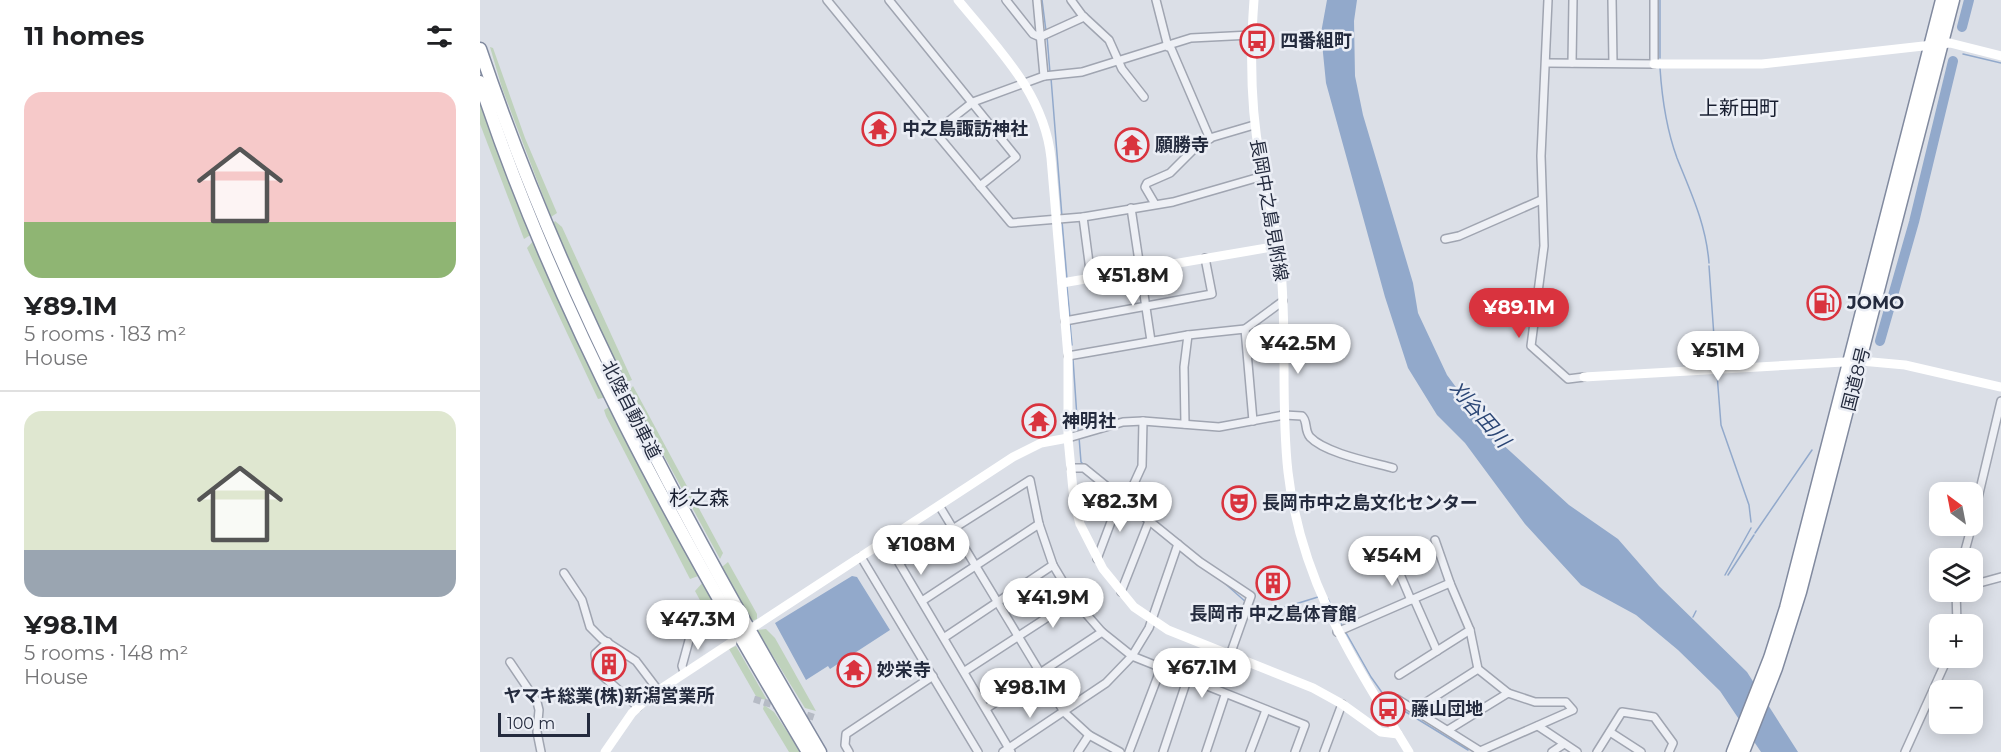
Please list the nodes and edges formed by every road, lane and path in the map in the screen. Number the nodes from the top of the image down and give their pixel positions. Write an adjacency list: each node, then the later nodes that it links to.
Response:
1 (827, 0): 33 (street)
2 (889, 0): 31 (street)
3 (958, 0): 29 (street)
4 (1006, 0): 17 (street)
5 (1037, 0): 17 (street)
6 (1071, 0): 15 (street)
7 (1156, 0): 19 (street)
8 (1254, 0): 16 (street, 長岡中之島見附線)
9 (1548, 0): 23 (street)
10 (1573, 0): 24 (street)
11 (1612, 0): 25 (street)
12 (1654, 0): 26 (street)
13 (1942, 0): 18 (highway, 国道8号)
14 (1953, 0): 18 (highway, 国道8号)
15 (1084, 17): 17 (street); 22 (street)
16 (1251, 35): 19 (street); 32 (street, 長岡中之島見附線)
17 (1041, 37): 27 (street)
18 (1936, 43): 21 (street); 26 (street); 55 (highway, 国道8号)
19 (1169, 46): 22 (street); 34 (street)
20 (480, 49): 133 (highway, 北陸自動車道)
21 (2001, 56)
22 (1118, 60): 27 (street); 30 (street)
23 (1547, 63): 24 (street); 37 (street)
24 (1572, 63): 25 (street)
25 (1612, 63): 26 (street)
26 (1654, 64)
27 (1044, 76): 29 (street)
28 (480, 82): 132 (highway, 北陸自動車道)
29 (1026, 83): 31 (street); 41 (street)
30 (1144, 97)
31 (973, 102): 33 (street); 36 (street)
32 (1254, 125): 34 (street); 35 (street, 長岡中之島見附線)
33 (935, 132): 36 (street)
34 (1210, 138): 38 (street)
35 (1263, 176): 38 (street); 43 (street, 長岡中之島見附線)
36 (980, 186): 41 (street)
37 (1541, 200): 42 (street); 56 (street)
38 (1155, 204): 39 (street)
39 (1131, 208): 40 (street); 45 (street)
40 (1083, 217): 41 (street); 46 (street)
41 (1056, 219): 47 (street)
42 (1445, 239)
43 (1278, 246): 44 (street); 48 (street, 長岡中之島見附線)
44 (1205, 258): 45 (street); 49 (street)
45 (1139, 270): 46 (street); 49 (street)
46 (1091, 278): 47 (street)
47 (1062, 283): 50 (street)
48 (1283, 301): 51 (street); 59 (street, 長岡中之島見附線)
49 (1145, 308): 50 (street); 53 (street)
50 (1065, 321): 54 (street)
51 (1245, 329): 52 (street); 61 (street)
52 (1188, 335): 53 (street); 62 (street)
53 (1151, 341): 54 (street)
54 (1068, 356): 63 (street)
55 (1855, 361): 56 (street); 57 (street); 102 (highway, 国道8号)
56 (1584, 377)
57 (2001, 387)
58 (2001, 401): 66 (street)
59 (1284, 415): 61 (street); 65 (street); 92 (street, 長岡中之島見附線)
60 (1143, 421): 62 (street); 63 (street); 67 (street)
61 (1253, 421): 62 (street)
62 (1185, 424)
63 (1068, 438): 64 (street); 68 (street)
64 (1071, 468): 67 (street); 75 (street)
65 (1393, 468)
66 (1982, 482)
67 (1123, 499): 69 (street); 75 (street)
68 (940, 507): 71 (street); 74 (street)
69 (1149, 521): 73 (street); 83 (street)
70 (1039, 524): 71 (street); 76 (street); 78 (street)
71 (953, 530): 78 (street); 86 (street)
72 (1434, 540): 82 (street)
73 (1178, 544): 88 (street); 99 (street)
74 (861, 557): 89 (street); 110 (street)
75 (1097, 559): 83 (street)
76 (1053, 565): 85 (street); 87 (street)
77 (1396, 565): 84 (street)
78 (975, 566): 86 (street); 87 (street)
79 (564, 573): 96 (street)
80 (2001, 577): 81 (street)
81 (1983, 582)
82 (1450, 583): 84 (street); 90 (street)
83 (1121, 592): 88 (street)
84 (1413, 599): 92 (street); 98 (street)
85 (1074, 600): 91 (street); 95 (street)
86 (922, 601): 94 (street)
87 (996, 602): 94 (street); 95 (street)
88 (1152, 620): 99 (street); 100 (street)
89 (754, 626)
90 (1470, 630): 98 (street); 105 (street)
91 (1102, 632): 100 (street); 108 (street)
92 (1337, 632): 125 (street, 長岡中之島見附線)
93 (691, 633): 106 (street)
94 (945, 637): 107 (street)
95 (1018, 638): 107 (street); 108 (street)
96 (608, 642): 112 (street); 117 (street)
97 (732, 642): 106 (street)
98 (1437, 651): 109 (street)
99 (1230, 655): 116 (street)
100 (1132, 656): 103 (street); 121 (street)
101 (510, 662): 130 (street)
102 (1773, 663): 150 (highway, 国道8号); 151 (highway, 国道8号)
103 (1161, 668): 111 (street); 137 (street)
104 (1943, 668): 152 (street)
105 (1478, 669): 113 (street); 120 (street)
106 (684, 672): 112 (street)
107 (965, 672): 118 (street)
108 (1039, 673): 118 (street); 121 (street)
109 (1399, 675)
110 (933, 676): 134 (street); 135 (street)
111 (1187, 680): 114 (street); 138 (street)
112 (658, 690): 117 (street)
113 (1508, 693): 122 (street); 123 (street)
114 (1226, 695): 119 (street); 139 (street)
115 (1397, 699): 120 (street)
116 (1342, 704): 125 (street); 142 (street)
117 (638, 707): 131 (street)
118 (987, 708): 128 (street)
119 (1266, 710): 140 (street); 141 (street)
120 (1414, 710): 123 (street)
121 (1064, 712): 126 (street); 128 (street)
122 (1538, 726): 127 (street); 144 (street)
123 (1448, 730): 144 (street)
124 (1610, 732): 147 (street); 148 (street); 149 (street)
125 (1398, 734): 143 (street, 長岡中之島見附線)
126 (1089, 735): 129 (street); 136 (street)
127 (1564, 744): 145 (street); 146 (street)
128 (1008, 751)
129 (1117, 751)
130 (541, 752)
131 (605, 752)
132 (808, 752)
133 (820, 752)
134 (849, 752)
135 (978, 752)
136 (1078, 752)
137 (1129, 752)
138 (1162, 752)
139 (1206, 752)
140 (1250, 752)
141 (1295, 752)
142 (1324, 752)
143 (1409, 752)
144 (1479, 752)
145 (1552, 752)
146 (1577, 752)
147 (1597, 752)
148 (1641, 752)
149 (1669, 752)
150 (1733, 752)
151 (1743, 752)
152 (1905, 752)

